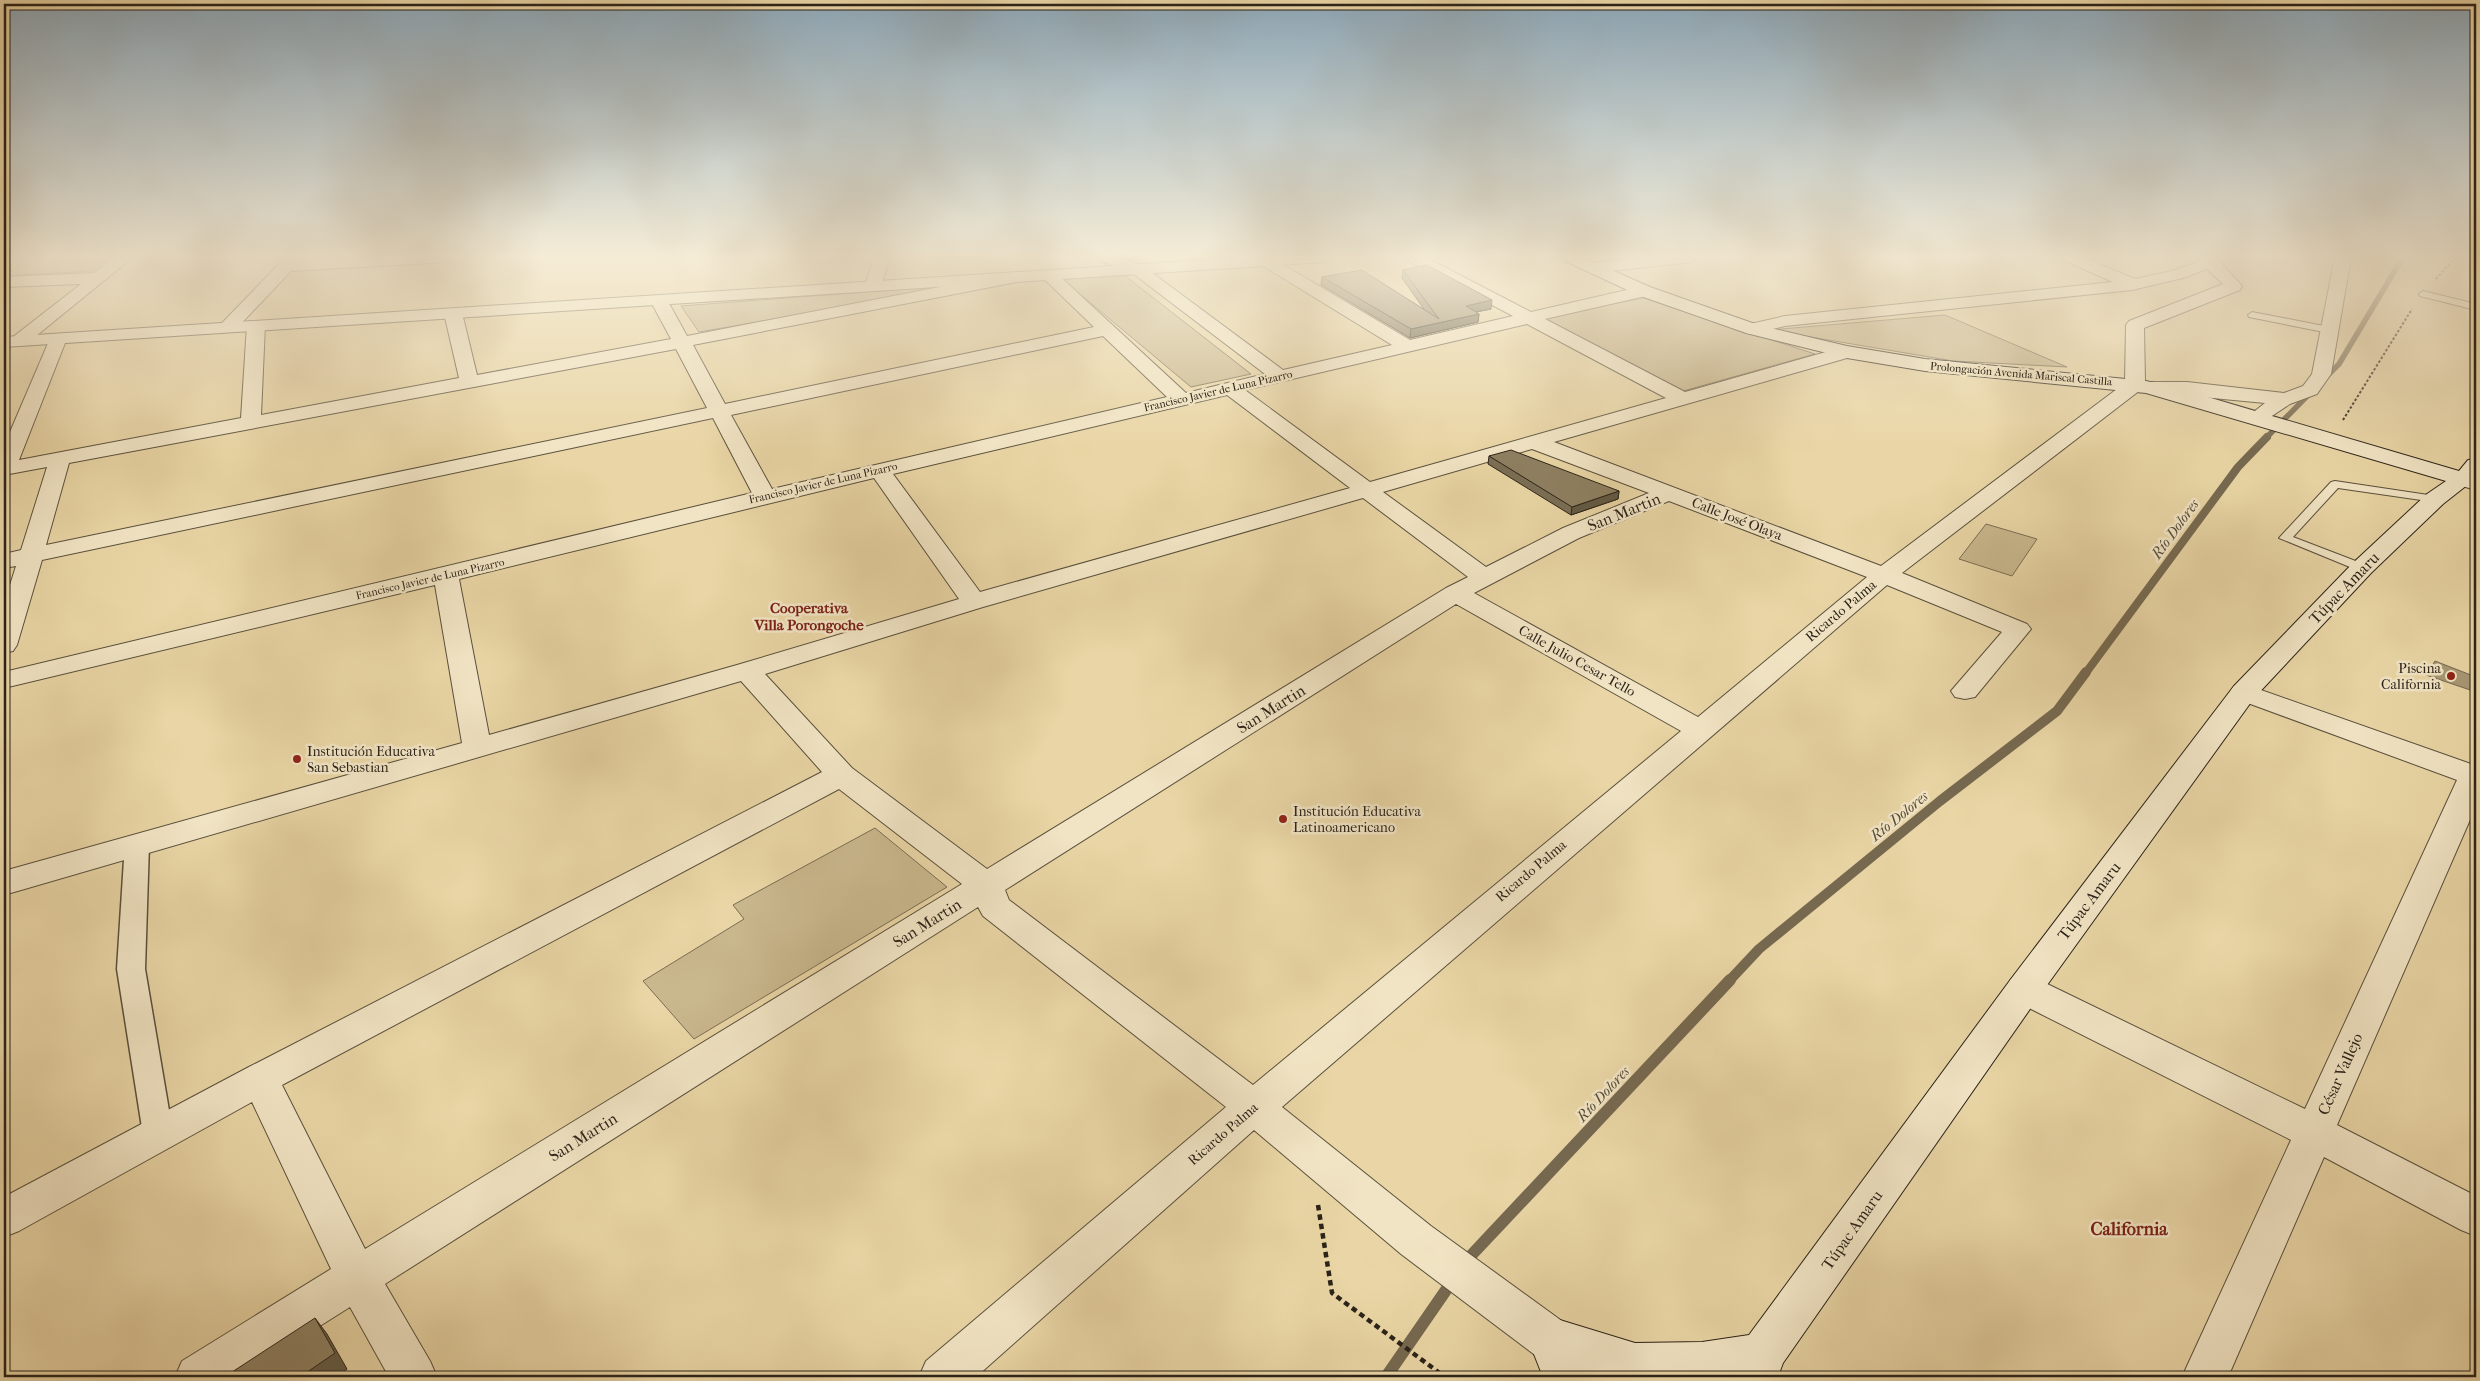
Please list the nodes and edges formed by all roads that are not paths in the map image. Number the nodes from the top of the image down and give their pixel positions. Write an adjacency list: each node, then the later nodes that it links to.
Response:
1 (39, 321): 23 (street)
2 (233, 321): 18 (street)
3 (314, 321): 17 (street)
4 (455, 321): 28 (street)
5 (671, 321): 24 (street)
6 (788, 321): 24 (street)
7 (1096, 321): 20 (street)
8 (1207, 321): 27 (street)
9 (1366, 321): 25 (street)
10 (1511, 321): 25 (street, Francisco Javier de Luna Pizarro)
11 (1538, 321): 32 (street)
12 (1731, 321): 19 (street, Prolongación Avenida Mariscal Castilla)
13 (1783, 321): 19 (street)
14 (2145, 321): 29 (street)
15 (2286, 321): 21 (lane)
16 (2332, 321): 21 (street)
17 (256, 325): 18 (street); 36 (street)
18 (228, 327): 22 (street)
19 (1752, 329): 26 (street, Prolongación Avenida Mariscal Castilla)
20 (1105, 330): 31 (street); 34 (street)
21 (2330, 330): 33 (street)
22 (58, 338): 23 (street); 39 (street)
23 (12, 341)
24 (682, 342): 28 (street); 34 (street)
25 (1407, 346): 27 (street, Francisco Javier de Luna Pizarro)
26 (1847, 352): 29 (street, Prolongación Avenida Mariscal Castilla); 32 (street)
27 (1279, 376): 30 (street, Francisco Javier de Luna Pizarro)
28 (469, 382): 36 (street)
29 (2140, 386): 33 (street); 35 (street, Prolongación Avenida Mariscal Castilla); 50 (street, Ricardo Palma)
30 (1230, 388): 31 (street, Francisco Javier de Luna Pizarro); 42 (street)
31 (1181, 399): 40 (street, Francisco Javier de Luna Pizarro)
32 (1682, 399): 37 (street)
33 (2284, 399): 35 (street)
34 (718, 411): 44 (street); 46 (street)
35 (2263, 420): 41 (street, Prolongación Avenida Mariscal Castilla)
36 (250, 423): 38 (street)
37 (1534, 442): 42 (street); 43 (street, Calle José Olaya)
38 (60, 459): 39 (street); 46 (street)
39 (4, 469)
40 (879, 470): 44 (street, Francisco Javier de Luna Pizarro); 53 (street)
41 (2472, 476): 45 (street, Túpac Amaru)
42 (1366, 489): 51 (street); 53 (street)
43 (1669, 493): 50 (street, Calle José Olaya); 51 (street, San Martin)
44 (765, 497): 49 (street, Francisco Javier de Luna Pizarro)
45 (2435, 499): 48 (street, Túpac Amaru); 48 (lane)
46 (30, 556): 47 (street); 54 (street)
47 (4, 561)
48 (2362, 568): 58 (street, Túpac Amaru)
49 (446, 575): 56 (street, Francisco Javier de Luna Pizarro); 60 (street)
50 (1884, 575): 57 (street, Calle José Olaya); 59 (street, Ricardo Palma)
51 (1485, 578): 52 (street, San Martin)
52 (1455, 593): 59 (street, Calle Julio Cesar Tello); 65 (street, San Martin)
53 (974, 602): 55 (street)
54 (4, 645)
55 (747, 671): 60 (street); 62 (street)
56 (4, 680)
57 (1965, 691)
58 (2244, 692): 61 (street); 66 (street, Túpac Amaru)
59 (1698, 729): 68 (street, Ricardo Palma)
60 (477, 747): 63 (street)
61 (2476, 774): 69 (street, César Vallejo)
62 (841, 775): 65 (street); 67 (street)
63 (137, 844): 64 (street); 70 (street)
64 (4, 883)
65 (987, 886): 68 (street); 73 (street, San Martin)
66 (2024, 989): 69 (street); 75 (street, Túpac Amaru)
67 (260, 1079): 70 (street); 73 (street)
68 (1254, 1107): 74 (street); 78 (street, Ricardo Palma)
69 (2314, 1132): 71 (street); 80 (street, César Vallejo)
70 (158, 1134): 72 (street)
71 (2476, 1217)
72 (4, 1218)
73 (357, 1277): 76 (street, San Martin); 77 (street)
74 (1548, 1347): 75 (street); 79 (street)
75 (1755, 1366)
76 (198, 1377)
77 (414, 1377)
78 (942, 1377)
79 (1601, 1377)
80 (2205, 1377)

